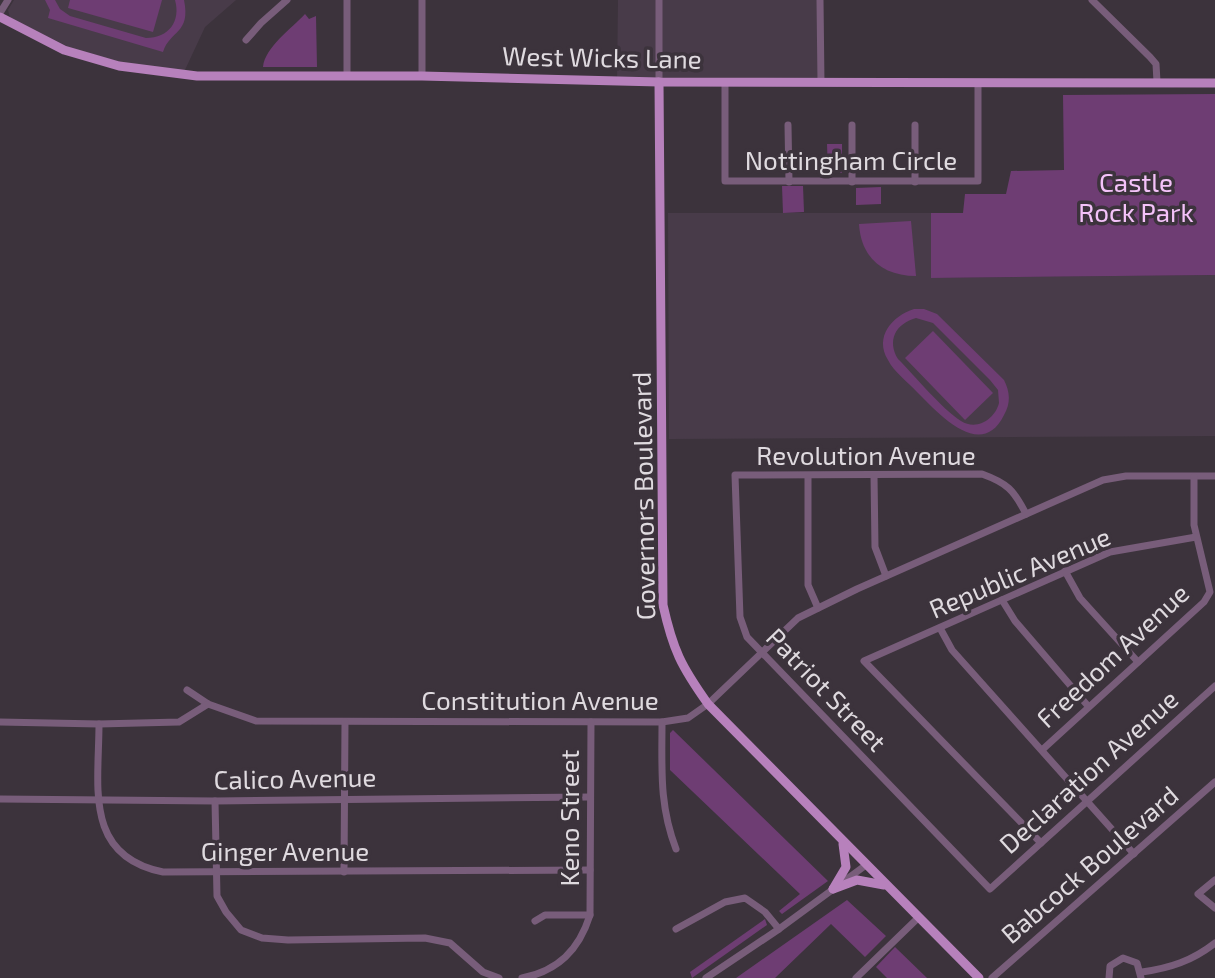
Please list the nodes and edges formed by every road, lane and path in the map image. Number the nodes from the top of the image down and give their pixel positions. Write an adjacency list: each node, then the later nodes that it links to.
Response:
1 (8, 0): 8 (street)
2 (287, 0): 9 (street)
3 (347, 0): 10 (street)
4 (422, 0): 11 (street)
5 (659, 0): 12 (street)
6 (820, 0): 14 (street)
7 (1092, 0): 15 (street)
8 (0, 15): 10 (main road, West Wicks Lane)
9 (246, 40)
10 (347, 76): 11 (main road, West Wicks Lane)
11 (422, 76): 12 (main road, West Wicks Lane)
12 (659, 82): 13 (main road, West Wicks Lane); 41 (main road, Governors Boulevard)
13 (725, 82): 14 (main road, West Wicks Lane); 21 (street, Nottingham Circle)
14 (821, 82): 16 (main road, West Wicks Lane)
15 (1157, 82): 16 (main road, West Wicks Lane); 17 (main road, West Wicks Lane)
16 (978, 83): 23 (street, Nottingham Circle)
17 (1215, 83)
18 (788, 125): 21 (street)
19 (852, 125): 22 (street)
20 (915, 125): 23 (street)
21 (789, 182): 22 (street, Nottingham Circle)
22 (852, 182): 23 (street, Nottingham Circle)
23 (915, 182)
24 (735, 475): 26 (street, Revolution Avenue); 36 (street, Patriot Street)
25 (874, 475): 26 (street, Revolution Avenue); 29 (street, Revolution Avenue); 32 (street)
26 (808, 476): 34 (street)
27 (1215, 476): 28 (street, Constitution Avenue)
28 (1194, 477): 29 (street, Constitution Avenue); 30 (street)
29 (1026, 514): 32 (street, Constitution Avenue)
30 (1196, 537): 31 (street, Republic Avenue); 37 (street, Freedom Avenue)
31 (1065, 571): 33 (street, Republic Avenue); 37 (street)
32 (886, 576): 34 (street, Constitution Avenue)
33 (1002, 600): 35 (street, Republic Avenue); 42 (street)
34 (818, 608): 36 (street, Constitution Avenue)
35 (940, 628): 48 (street); 57 (street, Republic Avenue)
36 (762, 652): 41 (street, Constitution Avenue); 67 (street, Patriot Street)
37 (1138, 662): 42 (street, Freedom Avenue)
38 (1215, 686): 55 (street, Declaration Avenue)
39 (187, 690): 40 (street, Constitution Avenue)
40 (208, 704): 44 (street, Constitution Avenue); 47 (street)
41 (708, 704): 46 (street, Constitution Avenue); 56 (main road, Governors Boulevard)
42 (1088, 706): 48 (street, Freedom Avenue)
43 (0, 722): 47 (street)
44 (345, 722): 45 (street, Constitution Avenue); 53 (street)
45 (591, 722): 46 (street, Constitution Avenue); 50 (street, Keno Street)
46 (662, 722): 58 (street)
47 (99, 724): 52 (street, Ginger Avenue)
48 (1042, 750): 55 (street)
49 (1215, 782): 59 (street, Babcock Boulevard)
50 (590, 797): 53 (street, Calico Avenue); 61 (street, Keno Street)
51 (0, 799): 52 (street, Calico Avenue)
52 (97, 799): 54 (street, Calico Avenue); 62 (street, Ginger Avenue)
53 (346, 799): 54 (street, Calico Avenue); 63 (street)
54 (215, 801): 62 (street)
55 (1086, 801): 57 (street, Declaration Avenue); 59 (street)
56 (842, 840): 60 (main road, Governors Boulevard); 66 (main road)
57 (1041, 843): 67 (street, Declaration Avenue)
58 (676, 849)
59 (1134, 854): 81 (street, Babcock Boulevard)
60 (866, 865): 65 (main road, Governors Boulevard); 66 (street)
61 (590, 870): 63 (street, Ginger Avenue); 69 (street, Keno Street)
62 (214, 872): 63 (street, Ginger Avenue); 76 (street)
63 (344, 872)
64 (1215, 880): 68 (street)
65 (887, 886): 66 (main road); 70 (main road, Governors Boulevard)
66 (833, 889): 73 (street)
67 (990, 889)
68 (1215, 908)
69 (590, 915): 71 (street); 77 (street)
70 (919, 917): 79 (street); 80 (main road, Governors Boulevard)
71 (535, 921)
72 (676, 929): 73 (street)
73 (779, 929): 78 (street)
74 (1215, 943): 75 (street)
75 (1141, 975): 82 (street)
76 (499, 978)
77 (522, 978)
78 (706, 978)
79 (856, 978)
80 (979, 978)
81 (992, 978)
82 (1109, 978)

